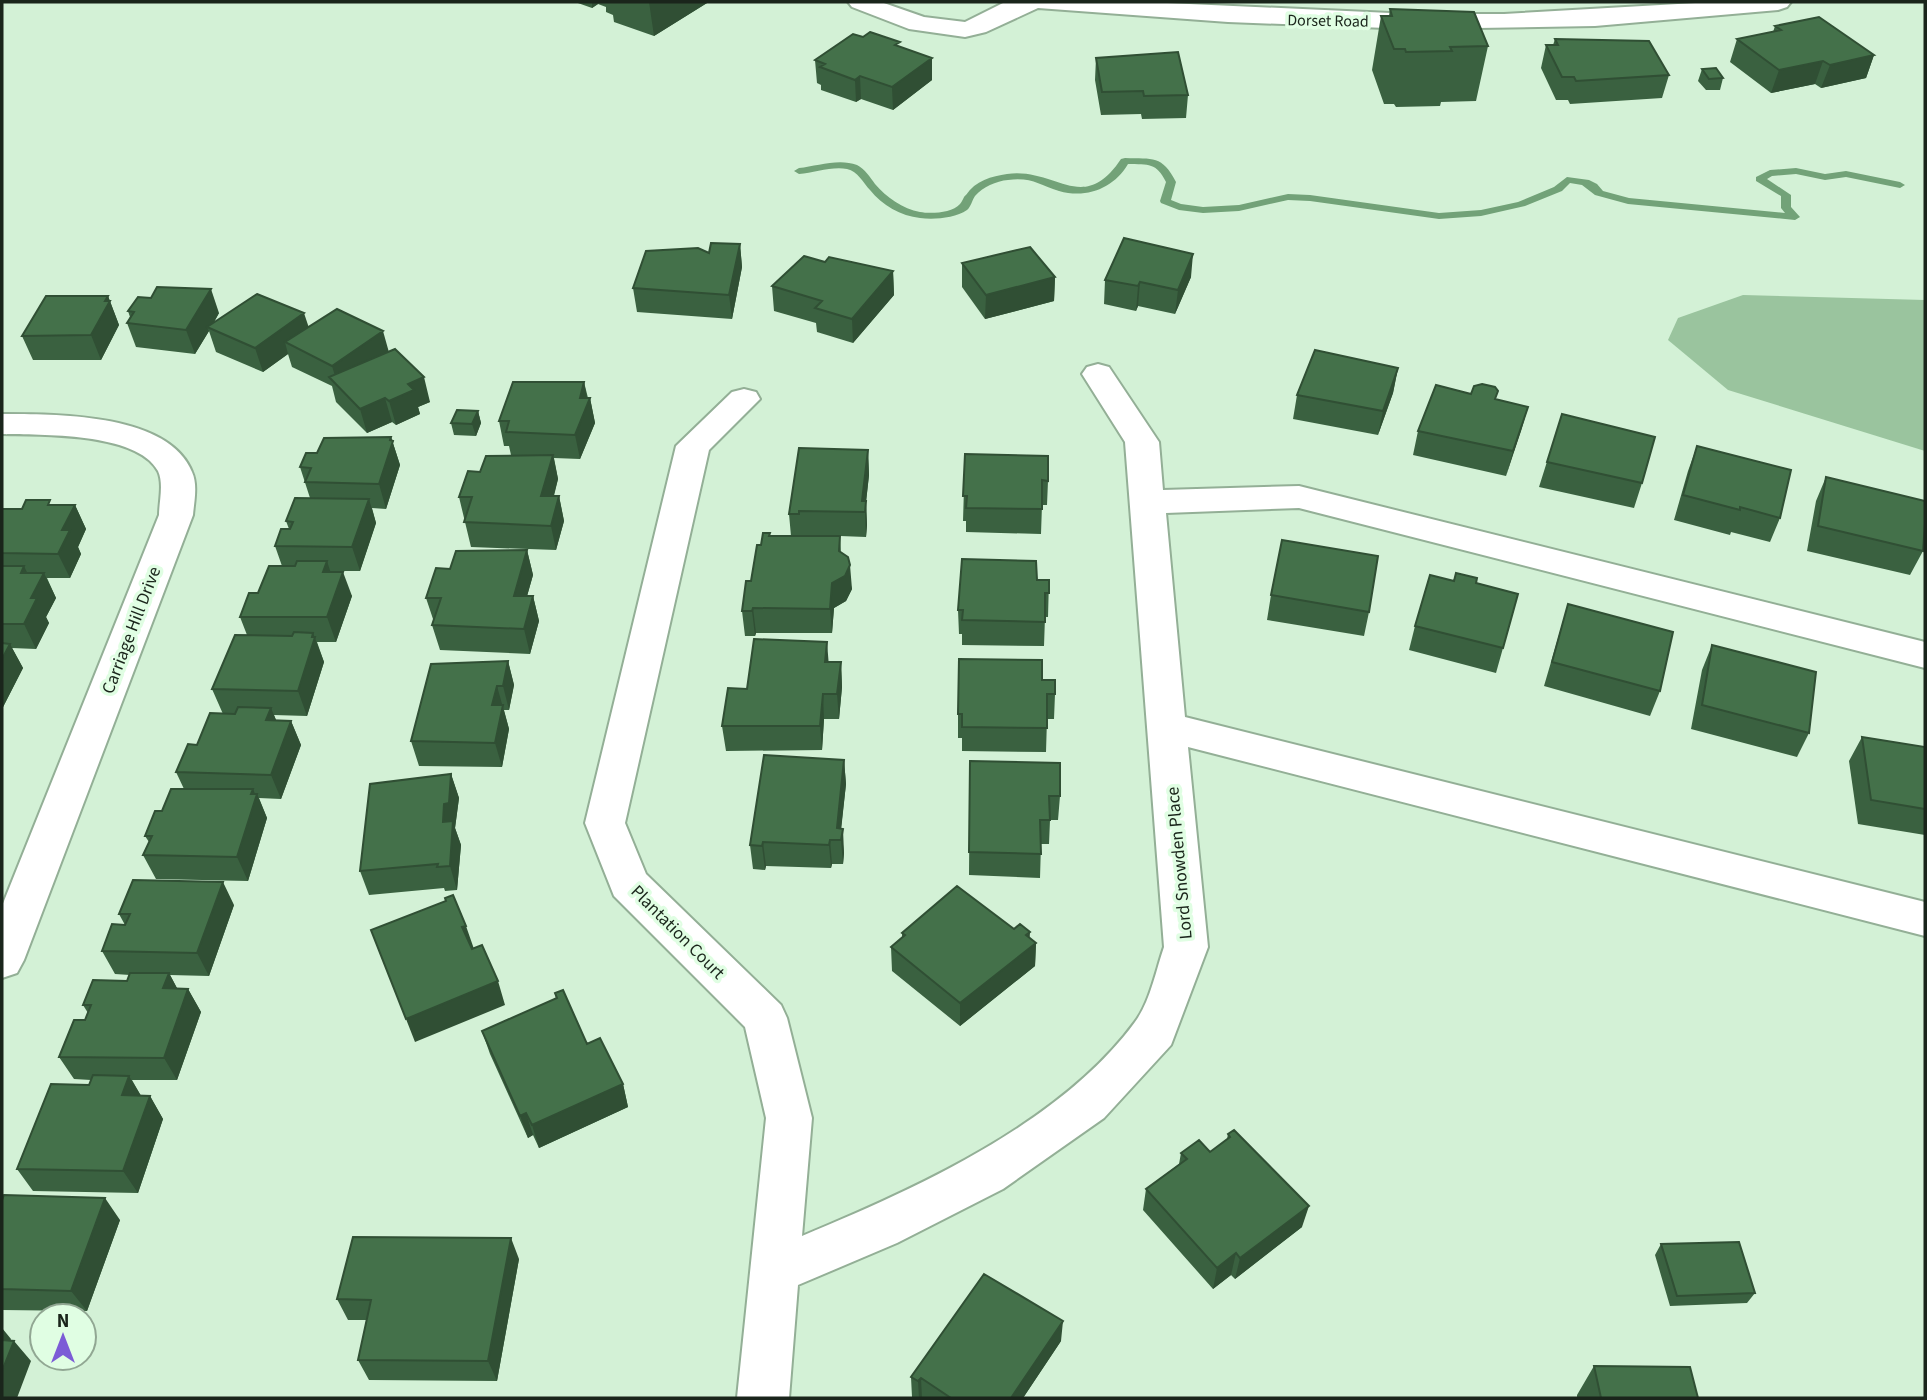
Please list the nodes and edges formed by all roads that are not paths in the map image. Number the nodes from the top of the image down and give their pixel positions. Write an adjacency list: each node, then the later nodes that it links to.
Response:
1 (861, 2): 2 (street)
2 (1031, 2)
3 (1045, 2): 4 (street, Dorset Road)
4 (1778, 2)
5 (1098, 374): 8 (street, Lord Snowden Place)
6 (744, 398): 13 (street, Plantation Court)
7 (2, 424): 12 (street, Carriage Hill Drive)
8 (1147, 502): 9 (street); 10 (street, Lord Snowden Place)
9 (1925, 655)
10 (1167, 727): 11 (street); 13 (street, Lord Snowden Place)
11 (1925, 919)
12 (2, 960)
13 (775, 1271): 14 (street, Plantation Court)
14 (763, 1398)

